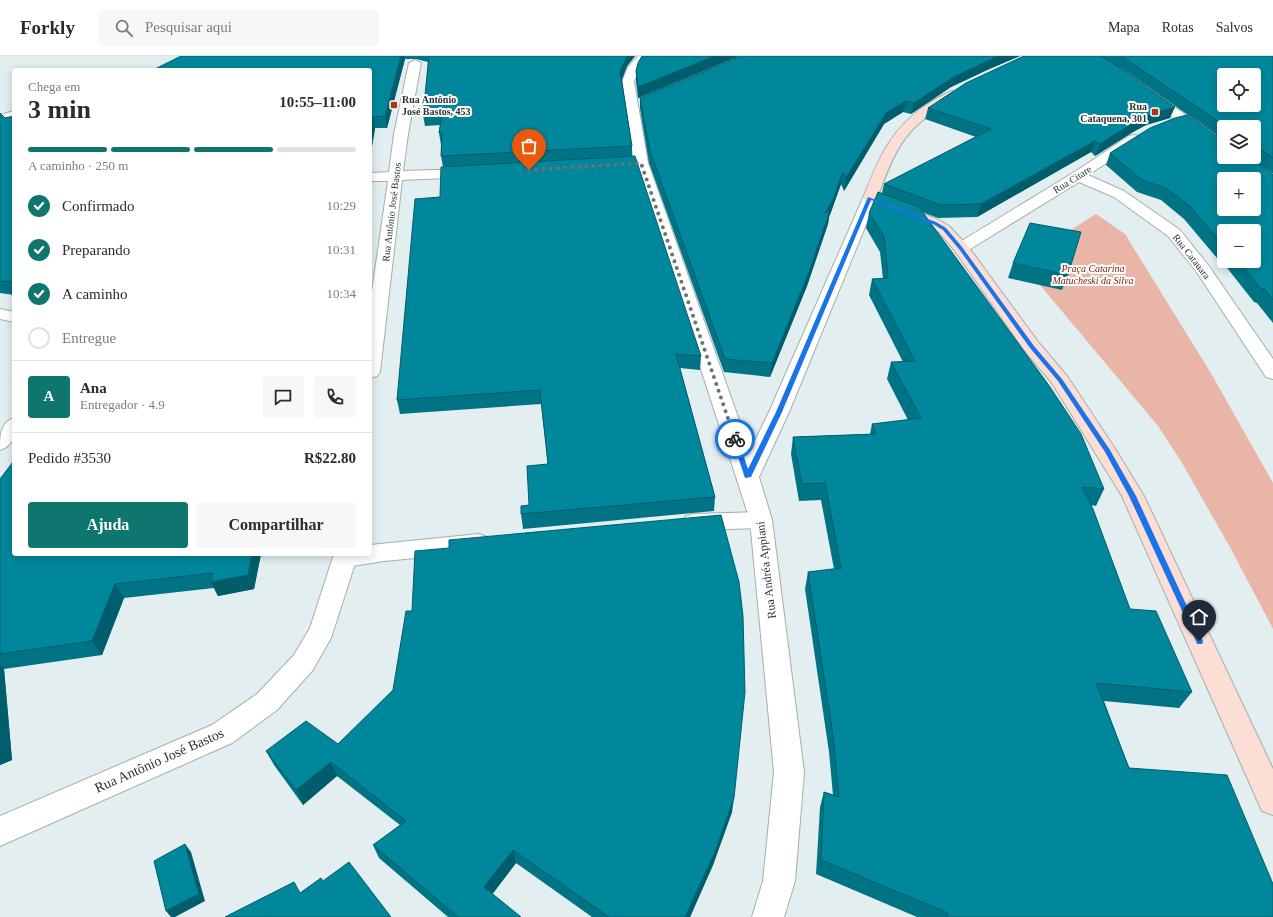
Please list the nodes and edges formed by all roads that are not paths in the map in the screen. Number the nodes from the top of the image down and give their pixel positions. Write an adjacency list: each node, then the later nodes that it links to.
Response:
1 (428, 56): 3 (street)
2 (645, 56): 24 (street, Rua Andréa Appiani)
3 (411, 60): 13 (street, Rua Antônio José Bastos)
4 (965, 87): 16 (street)
5 (1139, 88): 8 (street)
6 (12, 116): 7 (street)
7 (0, 119)
8 (1186, 121): 9 (street); 11 (street)
9 (1164, 124)
10 (1146, 131): 14 (street, Rua Citare)
11 (1217, 143)
12 (483, 172): 13 (street)
13 (396, 176): 15 (street); 20 (street, Rua Antônio José Bastos)
14 (1078, 176): 17 (street, Rua Citare); 21 (street, Rua Catauara)
15 (372, 177)
16 (870, 198): 17 (street); 24 (street)
17 (961, 248): 30 (street)
18 (0, 314): 19 (street)
19 (12, 317)
20 (372, 357)
21 (1273, 373)
22 (12, 428): 23 (street)
23 (0, 443)
24 (748, 477): 25 (street, Rua Andréa Appiani)
25 (761, 520): 26 (street); 32 (street, Rua Andréa Appiani)
26 (673, 524)
27 (501, 541): 28 (street)
28 (372, 553)
29 (346, 556): 31 (street, Rua Antônio José Bastos)
30 (1273, 801)
31 (0, 831)
32 (768, 917)

